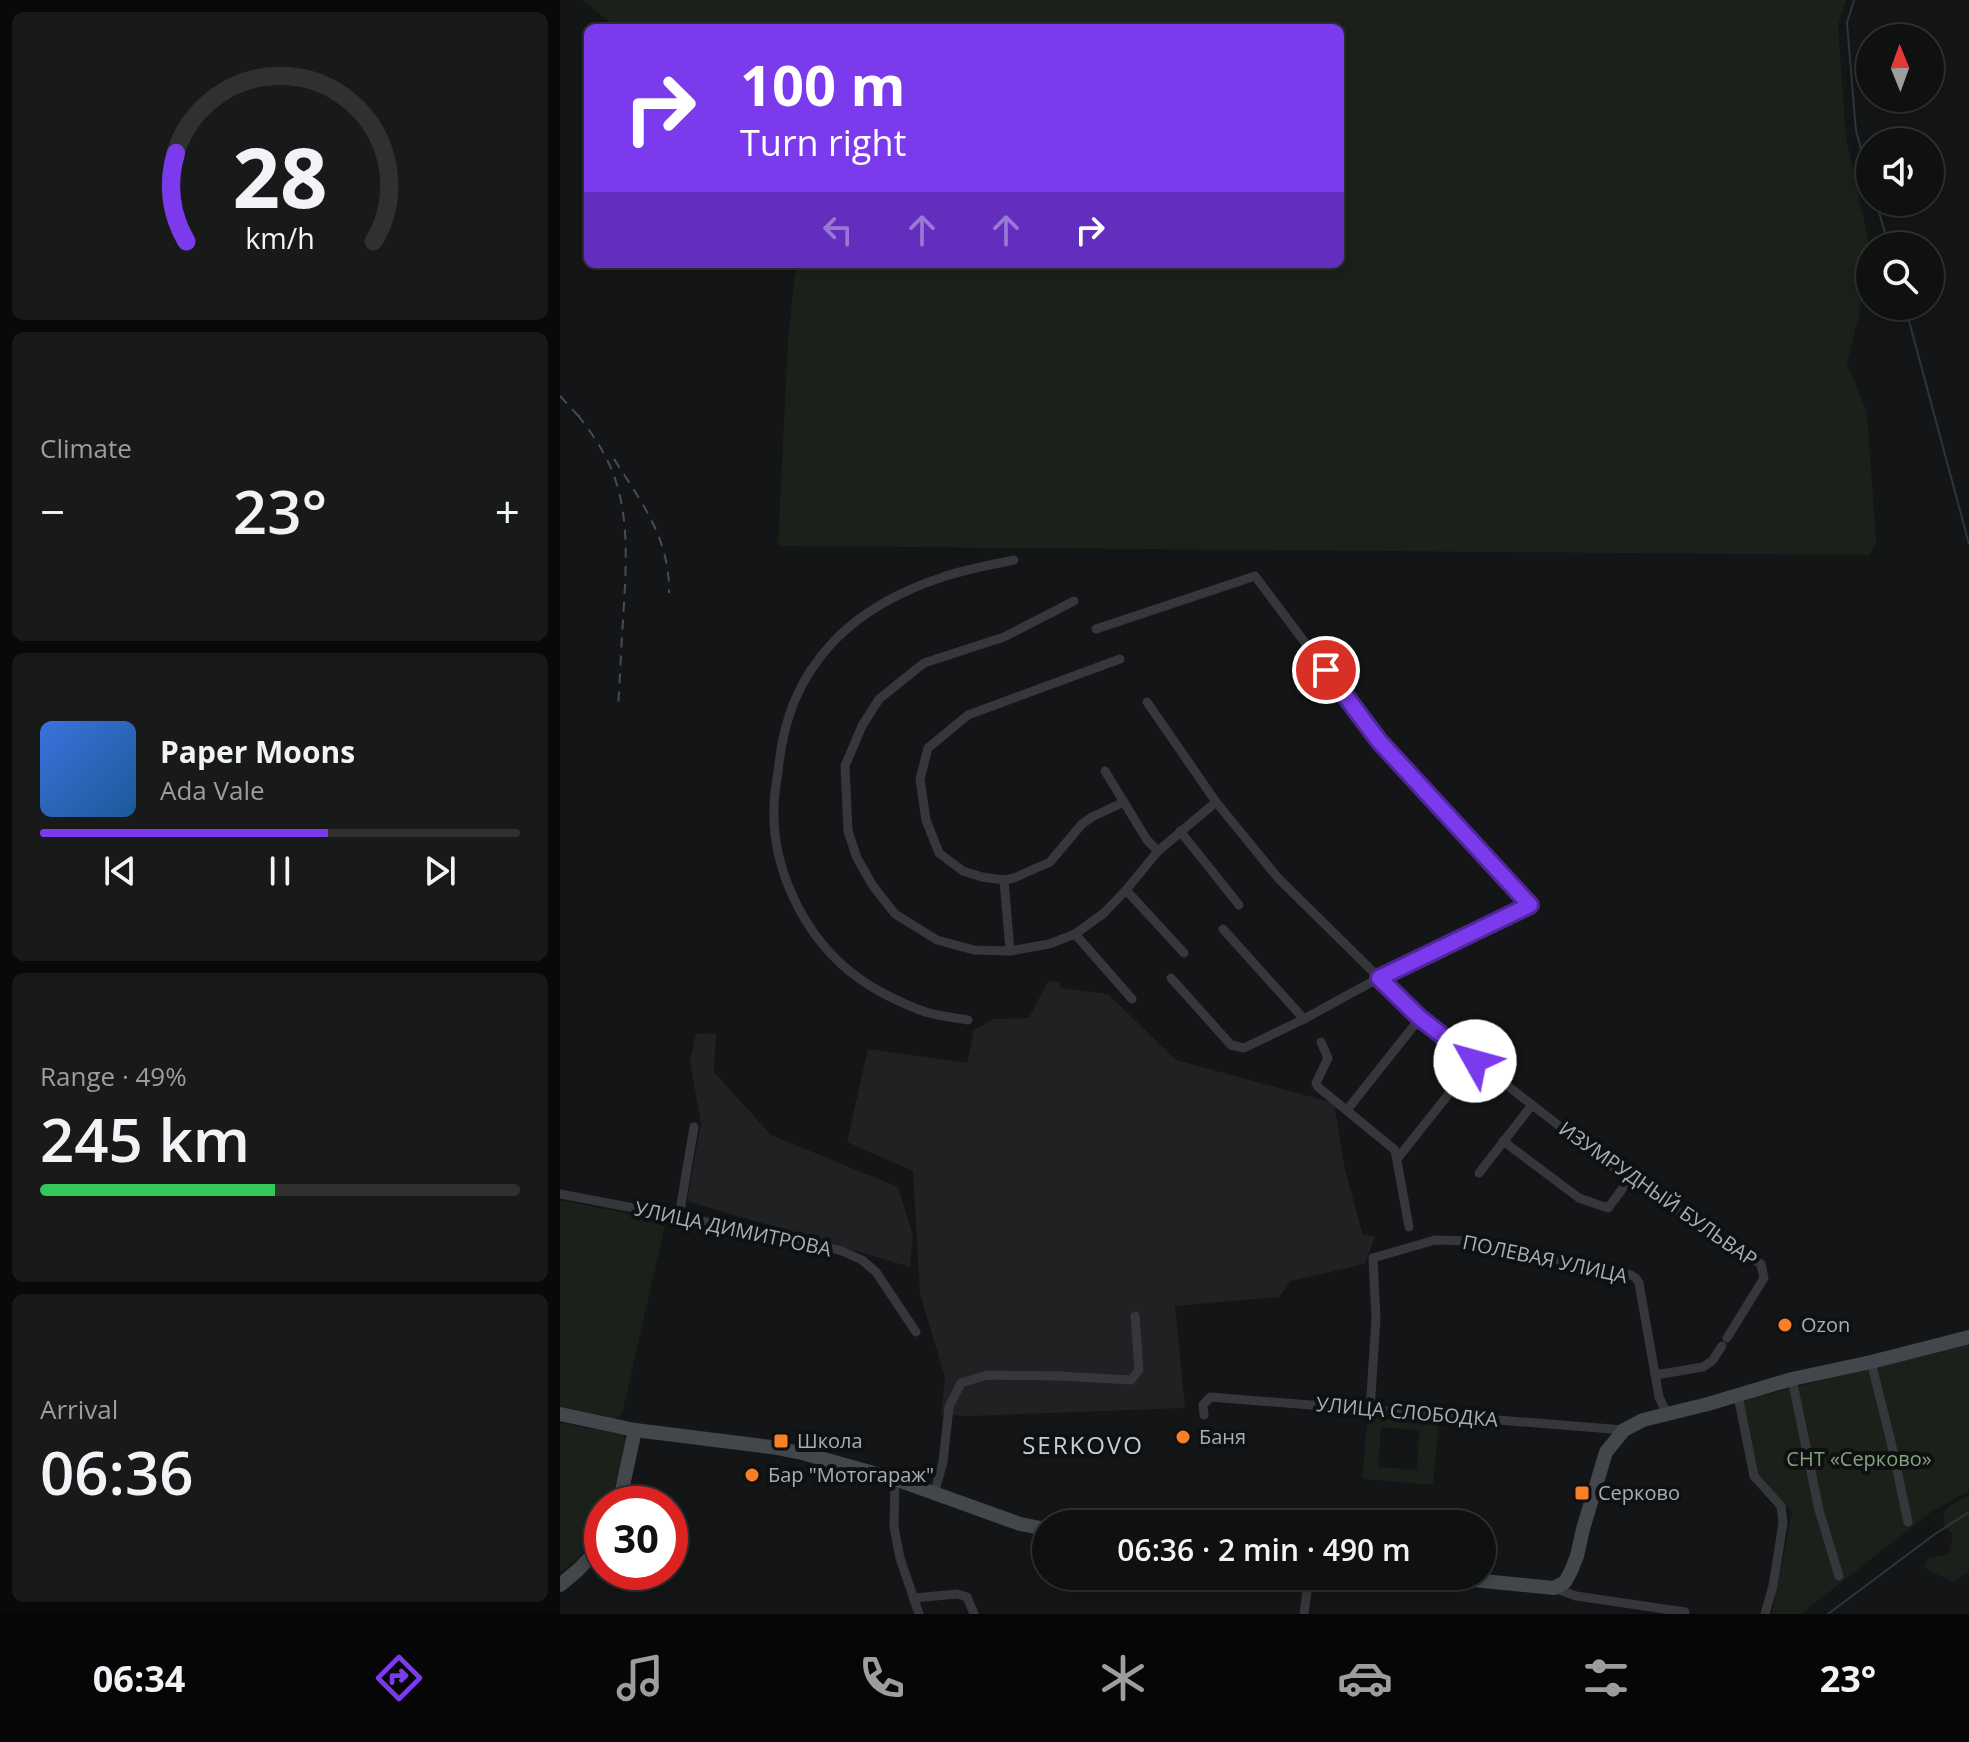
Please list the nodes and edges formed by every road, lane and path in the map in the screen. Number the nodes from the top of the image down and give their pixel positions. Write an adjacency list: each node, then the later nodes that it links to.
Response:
1 (1014, 560): 23 (street)
2 (1074, 601): 16 (street)
3 (1096, 629): 19 (street)
4 (1120, 659): 11 (street)
5 (1147, 702): 8 (street, ИЗУМРУДНЫЙ БУЛЬВАР)
6 (1105, 771): 7 (street)
7 (1124, 802): 10 (street); 11 (street)
8 (1216, 802): 9 (street); 19 (street, ИЗУМРУДНЫЙ БУЛЬВАР)
9 (1180, 831): 10 (street); 13 (street)
10 (1158, 851): 12 (street)
11 (1004, 880): 16 (street)
12 (1126, 890): 15 (street); 17 (street)
13 (1239, 905)
14 (1223, 929): 22 (street)
15 (1075, 934): 16 (street); 20 (street)
16 (1010, 951)
17 (1184, 953)
18 (1171, 978): 22 (street)
19 (1379, 978): 21 (street, ИЗУМРУДНЫЙ БУЛЬВАР); 22 (street)
20 (1132, 999)
21 (1420, 1018): 25 (street, ИЗУМРУДНЫЙ БУЛЬВАР); 27 (street)
22 (1304, 1019)
23 (968, 1020)
24 (1321, 1042): 27 (street)
25 (1475, 1061): 26 (street, ИЗУМРУДНЫЙ БУЛЬВАР); 30 (street)
26 (1532, 1105): 29 (street); 32 (street, ИЗУМРУДНЫЙ БУЛЬВАР)
27 (1347, 1110): 30 (street)
28 (694, 1127): 34 (street)
29 (1503, 1141): 31 (street); 32 (street)
30 (1397, 1159): 35 (street)
31 (1479, 1173)
32 (1629, 1180): 40 (street, ИЗУМРУДНЫЙ БУЛЬВАР)
33 (560, 1194): 34 (street, УЛИЦА ДИМИТРОВА)
34 (679, 1216): 37 (street, УЛИЦА ДИМИТРОВА)
35 (1409, 1227)
36 (1135, 1316): 51 (street)
37 (916, 1332)
38 (1969, 1337): 39 (main road)
39 (1871, 1362): 41 (main road); 52 (street)
40 (1655, 1375): 43 (street, ПОЛЕВАЯ УЛИЦА); 45 (street, ПОЛЕВАЯ УЛИЦА)
41 (1792, 1379): 42 (main road); 55 (street)
42 (1738, 1396): 45 (main road); 65 (street)
43 (1370, 1410): 46 (street, УЛИЦА СЛОБОДКА); 48 (street, УЛИЦА СЛОБОДКА)
44 (560, 1414): 47 (main road)
45 (1667, 1414): 48 (main road)
46 (1204, 1415)
47 (635, 1430): 49 (main road); 50 (main road)
48 (1624, 1430): 58 (main road)
49 (895, 1479): 51 (main road); 60 (street)
50 (623, 1486)
51 (934, 1494): 53 (main road)
52 (1908, 1522)
53 (1032, 1526)
54 (584, 1564): 57 (main road)
55 (1839, 1576)
56 (1496, 1582): 58 (main road)
57 (560, 1585)
58 (1554, 1588): 61 (street)
59 (1307, 1590): 64 (street)
60 (914, 1598): 62 (street); 63 (street)
61 (1685, 1612)
62 (919, 1614)
63 (974, 1614)
64 (1304, 1614)
65 (1765, 1614)

